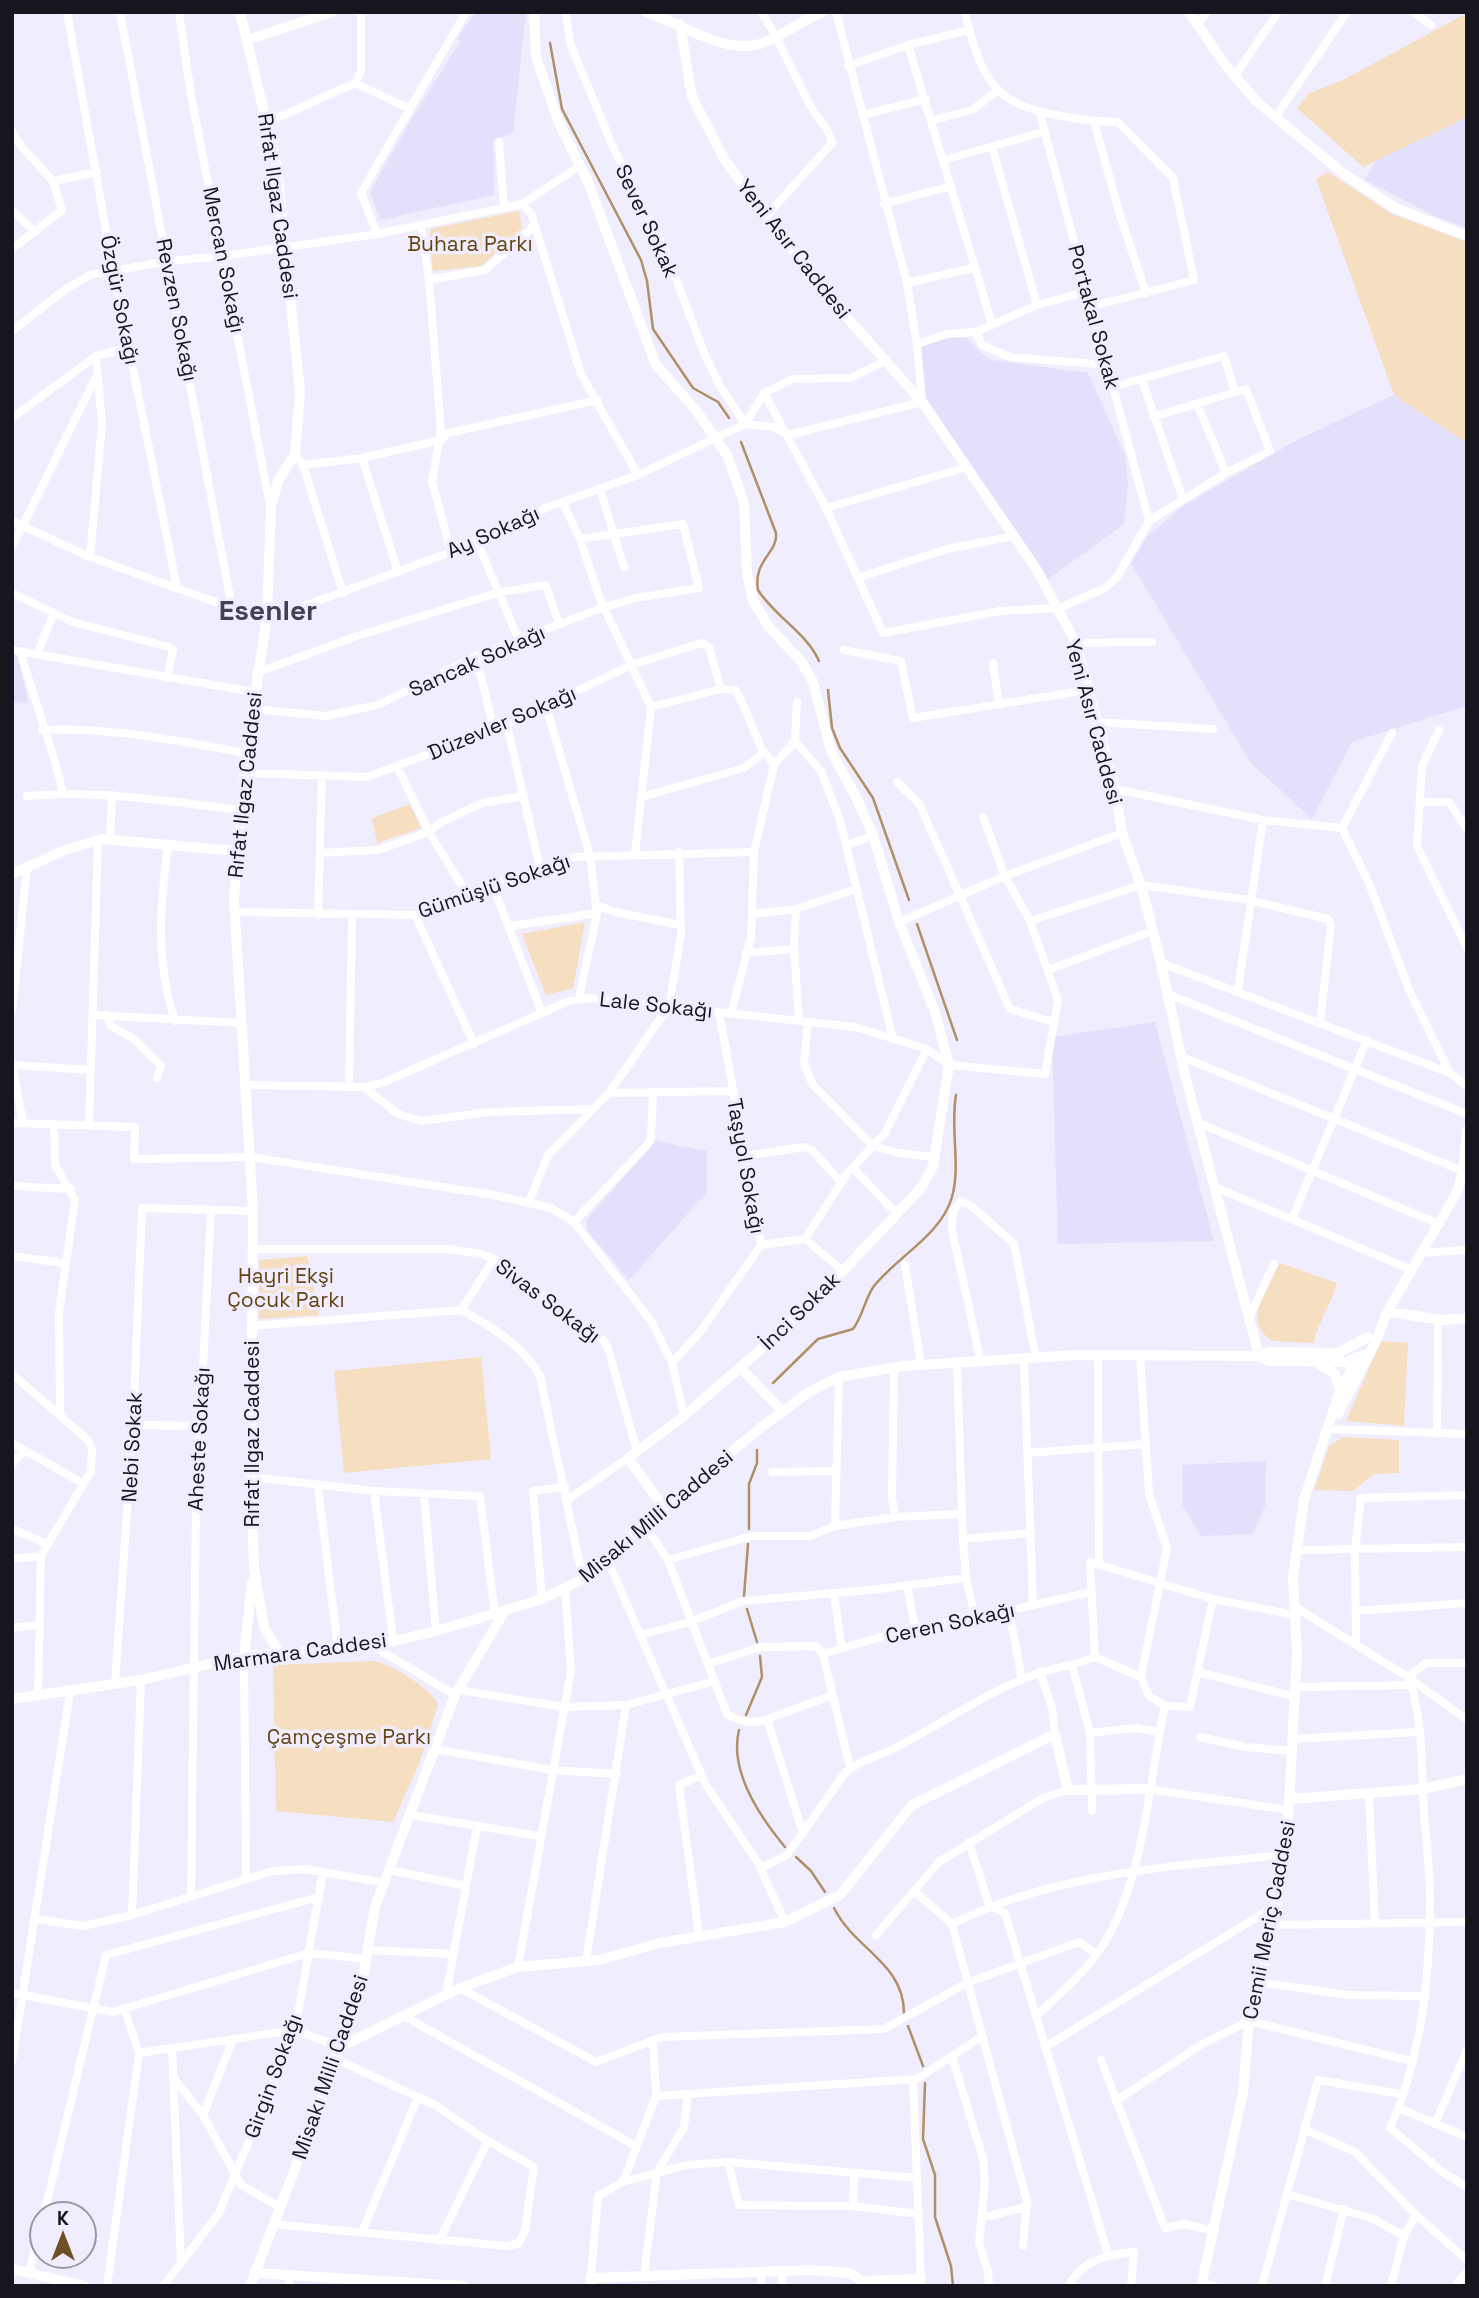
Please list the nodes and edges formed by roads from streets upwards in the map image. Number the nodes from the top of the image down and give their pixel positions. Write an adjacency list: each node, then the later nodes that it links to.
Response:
1 (67, 12): 46 (street, Özgür Sokağı)
2 (120, 12): 62 (street, Revzen Sokağı)
3 (179, 12): 61 (street, Mercan Sokağı)
4 (240, 12): 25 (street, Rıfat Ilgaz Caddesi)
5 (332, 12): 25 (street)
6 (361, 12): 29 (street)
7 (466, 12): 32 (street)
8 (534, 12): 45 (street)
9 (566, 12): 89 (street, Sever Sokak)
10 (646, 12): 20 (street)
11 (761, 12): 24 (street)
12 (823, 12): 24 (street)
13 (836, 12): 27 (street)
14 (965, 12): 23 (street)
15 (1189, 12): 21 (street)
16 (1207, 12): 21 (street)
17 (1278, 12): 28 (street)
18 (1347, 12): 35 (street)
19 (1414, 12): 22 (street)
20 (676, 19): 24 (street); 53 (street, Yeni Asır Caddesi)
21 (1198, 25): 28 (street)
22 (1430, 25)
23 (968, 30): 26 (street); 30 (street)
24 (776, 36): 53 (street)
25 (247, 40): 38 (street, Rıfat Ilgaz Caddesi)
26 (908, 45): 27 (street); 31 (street)
27 (848, 66): 34 (street)
28 (1234, 77): 35 (street)
29 (355, 83): 32 (street); 38 (street)
30 (998, 90): 33 (street); 36 (street)
31 (926, 99): 34 (street); 36 (street)
32 (410, 109): 57 (street)
33 (1040, 114): 37 (street); 40 (street, Portakal Sokak)
34 (862, 115): 50 (street)
35 (1275, 118): 58 (street)
36 (933, 120): 44 (street)
37 (1094, 121): 68 (street); 68 (street)
38 (268, 122): 59 (street, Rıfat Ilgaz Caddesi)
39 (12, 131): 43 (street)
40 (1043, 132): 42 (street); 67 (street, Portakal Sokak)
41 (499, 142): 51 (street)
42 (992, 147): 44 (street); 69 (street)
43 (16, 148): 47 (street)
44 (944, 160): 48 (street)
45 (581, 165): 49 (street); 91 (street)
46 (97, 172): 47 (street); 64 (street, Özgür Sokağı)
47 (53, 181): 56 (street)
48 (951, 186): 50 (street); 63 (street)
49 (522, 204): 51 (street); 55 (street)
50 (884, 204): 66 (street)
51 (504, 207): 54 (street)
52 (12, 210): 56 (street)
53 (767, 215): 77 (street, Yeni Asır Caddesi)
54 (421, 225): 57 (street); 65 (street)
55 (535, 225): 65 (street); 84 (street)
56 (35, 232): 60 (street)
57 (377, 234): 59 (street)
58 (1467, 236)
59 (286, 247): 61 (street); 93 (street, Rıfat Ilgaz Caddesi)
60 (12, 249)
61 (223, 256): 62 (street); 102 (street, Mercan Sokağı)
62 (169, 261): 64 (street); 122 (street, Revzen Sokağı)
63 (973, 268): 66 (street); 71 (street)
64 (113, 269): 72 (street); 75 (street, Özgür Sokağı)
65 (429, 280): 92 (street)
66 (907, 283): 74 (street)
67 (1089, 291): 69 (street); 70 (street, Portakal Sokak)
68 (1146, 293): 70 (street)
69 (1038, 305): 71 (street)
70 (1093, 306): 78 (street, Portakal Sokak)
71 (992, 324): 73 (street)
72 (14, 327)
73 (976, 332): 74 (street); 78 (street)
74 (917, 344): 85 (street)
75 (128, 348): 76 (street); 117 (street, Özgür Sokağı)
76 (96, 356): 79 (street); 88 (street)
77 (887, 360): 83 (street); 85 (street, Yeni Asır Caddesi)
78 (1107, 365): 81 (street, Portakal Sokak)
79 (96, 377): 106 (street); 113 (street)
80 (1142, 380): 81 (street); 82 (street); 87 (street)
81 (1112, 387): 105 (street, Portakal Sokak)
82 (1235, 392): 86 (street); 97 (street)
83 (764, 393): 89 (street); 90 (street)
84 (598, 400): 92 (street); 98 (street)
85 (922, 402): 90 (street); 96 (street, Yeni Asır Caddesi)
86 (1197, 404): 87 (street); 97 (street)
87 (1153, 417): 100 (street)
88 (12, 418)
89 (745, 424): 90 (street); 91 (street, Ay Sokağı)
90 (788, 435): 103 (street)
91 (716, 436): 98 (street, Ay Sokağı); 175 (street)
92 (441, 440): 94 (street); 112 (street)
93 (295, 454): 95 (street); 102 (street, Rıfat Ilgaz Caddesi)
94 (362, 458): 95 (street); 115 (street)
95 (303, 464): 120 (street)
96 (967, 467): 103 (street); 108 (street, Yeni Asır Caddesi)
97 (1226, 473): 100 (street)
98 (638, 475): 99 (street, Ay Sokağı)
99 (600, 489): 101 (street, Ay Sokağı); 107 (street)
100 (1183, 499): 105 (street)
101 (563, 502): 109 (street); 110 (street, Ay Sokağı)
102 (271, 507): 125 (street, Rıfat Ilgaz Caddesi)
103 (827, 508): 116 (street)
104 (12, 521): 106 (street)
105 (1149, 521): 123 (street)
106 (23, 527): 111 (street); 113 (street)
107 (614, 533): 109 (street); 114 (street); 121 (street, Sancak Sokağı)
108 (1014, 536): 116 (street); 123 (street, Yeni Asır Caddesi)
109 (580, 539): 121 (street)
110 (477, 541): 112 (street, Ay Sokağı); 118 (street)
111 (12, 547)
112 (452, 552): 115 (street, Ay Sokağı)
113 (90, 557): 117 (street)
114 (624, 567)
115 (398, 572): 120 (street, Ay Sokağı)
116 (857, 578): 123 (street)
117 (177, 588): 122 (street)
118 (500, 592): 126 (street); 127 (street); 136 (street)
119 (12, 593): 124 (street)
120 (343, 593): 125 (street, Ay Sokağı)
121 (604, 607): 126 (street, Sancak Sokağı); 135 (street)
122 (232, 608): 125 (street)
123 (1060, 608): 129 (street, Yeni Asır Caddesi)
124 (54, 613): 132 (street); 137 (street)
125 (266, 620): 136 (street, Rıfat Ilgaz Caddesi)
126 (559, 624): 127 (street, Sancak Sokağı)
127 (519, 640): 133 (street, Sancak Sokağı)
128 (1152, 642): 129 (street)
129 (1076, 643): 139 (street, Yeni Asır Caddesi)
130 (844, 650): 142 (street)
131 (16, 651): 132 (street); 150 (street)
132 (37, 654): 137 (street)
133 (476, 656): 145 (street, Sancak Sokağı); 148 (street)
134 (993, 663): 142 (street)
135 (631, 664): 138 (street, Düzevler Sokağı); 143 (street, Düzevler Sokağı); 144 (street)
136 (256, 673): 140 (street, Rıfat Ilgaz Caddesi)
137 (167, 678): 140 (street)
138 (721, 690): 144 (street); 155 (street)
139 (1088, 690): 142 (street); 146 (street, Yeni Asır Caddesi)
140 (254, 692): 145 (street, Rıfat Ilgaz Caddesi)
141 (797, 702): 153 (street)
142 (999, 704)
143 (546, 706): 147 (street, Düzevler Sokağı); 185 (street)
144 (651, 707): 166 (street)
145 (252, 709): 154 (street, Rıfat Ilgaz Caddesi)
146 (1096, 722): 149 (street); 161 (street, Yeni Asır Caddesi)
147 (507, 725): 148 (street, Düzevler Sokağı); 165 (street)
148 (494, 729): 157 (street, Düzevler Sokağı)
149 (1213, 729)
150 (42, 730): 154 (street); 162 (street)
151 (1439, 730): 167 (street)
152 (1392, 733): 171 (street)
153 (794, 741): 156 (street); 179 (street)
154 (246, 753): 158 (street, Rıfat Ilgaz Caddesi)
155 (762, 753): 156 (street); 166 (street)
156 (774, 765): 182 (street)
157 (397, 766): 159 (street, Düzevler Sokağı); 173 (street)
158 (244, 773): 159 (street, Düzevler Sokağı); 168 (street, Rıfat Ilgaz Caddesi)
159 (322, 776): 183 (street)
160 (897, 782): 194 (street)
161 (1115, 789): 170 (street); 174 (street, Yeni Asır Caddesi)
162 (63, 793): 163 (street); 164 (street)
163 (112, 795): 168 (street); 176 (street)
164 (27, 796)
165 (524, 796): 173 (street); 187 (street)
166 (641, 797): 184 (street)
167 (1420, 802): 172 (street); 209 (street)
168 (240, 810): 180 (street, Rıfat Ilgaz Caddesi)
169 (984, 817): 189 (street)
170 (1263, 820): 171 (street); 195 (street)
171 (1342, 828): 238 (street)
172 (1467, 829)
173 (429, 832): 183 (street); 193 (street)
174 (1122, 833): 189 (street); 191 (street, Yeni Asır Caddesi)
175 (873, 835): 179 (street); 204 (street)
176 (110, 839): 177 (street); 178 (street)
177 (98, 840): 186 (street); 222 (street)
178 (168, 845): 180 (street); 224 (street)
179 (846, 846): 192 (street)
180 (236, 851): 198 (street, Rıfat Ilgaz Caddesi)
181 (679, 852): 182 (street, Gümüşlü Sokağı); 184 (street, Gümüşlü Sokağı); 205 (street)
182 (754, 852): 199 (street)
183 (320, 853): 200 (street)
184 (635, 854): 185 (street, Gümüşlü Sokağı)
185 (590, 856): 187 (street, Gümüşlü Sokağı); 196 (street)
186 (27, 868): 188 (street); 213 (street)
187 (540, 868): 190 (street, Gümüşlü Sokağı)
188 (12, 874)
189 (1004, 876): 194 (street); 203 (street)
190 (492, 884): 193 (street, Gümüşlü Sokağı); 206 (street)
191 (1141, 885): 195 (street); 203 (street); 207 (street, Yeni Asır Caddesi)
192 (856, 890): 197 (street); 229 (street)
193 (467, 894): 202 (street, Gümüşlü Sokağı)
194 (961, 895): 204 (street); 225 (street)
195 (1249, 900): 214 (street); 227 (street)
196 (597, 909): 205 (street); 206 (street); 216 (street)
197 (796, 909): 199 (street); 208 (street)
198 (234, 912): 200 (street, Gümüşlü Sokağı); 228 (street, Rıfat Ilgaz Caddesi)
199 (752, 914): 210 (street)
200 (318, 915): 201 (street, Gümüşlü Sokağı)
201 (352, 915): 202 (street, Gümüşlü Sokağı); 242 (street)
202 (415, 915): 231 (street)
203 (1030, 921): 212 (street)
204 (899, 922): 235 (street)
205 (681, 925): 217 (street)
206 (511, 926): 220 (street)
207 (1152, 931): 211 (street, Yeni Asır Caddesi); 212 (street)
208 (794, 948): 210 (street); 226 (street)
209 (1467, 948)
210 (746, 953): 221 (street)
211 (1161, 963): 214 (street); 215 (street, Yeni Asır Caddesi)
212 (1048, 970): 225 (street)
213 (14, 972): 218 (street)
214 (1238, 990): 227 (street)
215 (1170, 995): 233 (street, Yeni Asır Caddesi); 237 (street)
216 (579, 998): 217 (street, Lale Sokağı); 220 (street, Lale Sokağı)
217 (668, 1006): 219 (street, Lale Sokağı); 246 (street)
218 (12, 1011)
219 (719, 1012): 221 (street, Lale Sokağı); 244 (street, Taşyol Sokağı)
220 (542, 1013): 231 (street, Lale Sokağı)
221 (731, 1014): 226 (street, Lale Sokağı)
222 (94, 1015): 223 (street); 236 (street)
223 (106, 1015): 224 (street); 239 (street)
224 (175, 1021): 228 (street)
225 (1053, 1021): 235 (street)
226 (804, 1022): 229 (street, Lale Sokağı); 256 (street)
227 (1321, 1022): 230 (street)
228 (242, 1023): 240 (street, Rıfat Ilgaz Caddesi)
229 (893, 1039): 232 (street, Lale Sokağı)
230 (1367, 1040): 237 (street); 238 (street)
231 (474, 1044): 243 (street, Lale Sokağı)
232 (927, 1049): 235 (street, Lale Sokağı); 256 (street)
233 (1182, 1057): 249 (street); 250 (street, Yeni Asır Caddesi)
234 (12, 1065): 236 (street); 252 (street)
235 (949, 1065): 259 (street, İnci Sokak)
236 (91, 1070): 254 (street)
237 (1355, 1071): 248 (street); 249 (street)
238 (1450, 1073): 241 (street)
239 (157, 1078)
240 (247, 1085): 242 (street, Lale Sokağı); 258 (street, Rıfat Ilgaz Caddesi)
241 (1467, 1086)
242 (349, 1087): 243 (street, Lale Sokağı)
243 (364, 1087): 247 (street)
244 (733, 1090): 245 (street); 257 (street, Taşyol Sokağı)
245 (653, 1092): 246 (street); 272 (street)
246 (609, 1093): 247 (street)
247 (592, 1109): 267 (street)
248 (1467, 1114)
249 (1336, 1118): 261 (street); 262 (street)
250 (1197, 1122): 261 (street); 265 (street, Yeni Asır Caddesi)
251 (12, 1123): 252 (street)
252 (23, 1123): 253 (street)
253 (54, 1124): 254 (street); 266 (street)
254 (89, 1125): 258 (street)
255 (1467, 1130): 262 (street)
256 (873, 1146): 259 (street); 260 (street)
257 (745, 1156): 263 (street); 275 (street, Taşyol Sokağı)
258 (251, 1157): 267 (street); 269 (street, Rıfat Ilgaz Caddesi)
259 (935, 1157): 270 (street, İnci Sokak)
260 (853, 1168): 263 (street); 270 (street)
261 (1312, 1171): 271 (street); 273 (street)
262 (1463, 1171): 273 (street)
263 (841, 1182): 274 (street)
264 (12, 1186): 266 (street)
265 (1215, 1187): 271 (street); 288 (street, Yeni Asır Caddesi)
266 (71, 1189): 281 (street)
267 (529, 1202): 272 (street)
268 (211, 1210): 269 (street); 314 (street, Nebi Sokak); 315 (street, Aheste Sokağı)
269 (253, 1211): 276 (street, Rıfat Ilgaz Caddesi)
270 (898, 1214): 285 (street, İnci Sokak)
271 (1292, 1219): 284 (street)
272 (575, 1222): 301 (street)
273 (1439, 1224): 278 (street)
274 (806, 1239): 275 (street); 285 (street)
275 (761, 1245): 301 (street, Taşyol Sokağı)
276 (254, 1249): 280 (street, Sivas Sokağı); 291 (street, Rıfat Ilgaz Caddesi)
277 (1467, 1250): 278 (street)
278 (1422, 1253): 284 (street)
279 (12, 1256): 281 (street)
280 (494, 1259): 286 (street); 324 (street, Sivas Sokağı)
281 (64, 1263): 312 (street)
282 (1274, 1264): 288 (street)
283 (905, 1265): 303 (street)
284 (1412, 1270): 287 (street)
285 (843, 1271): 305 (street, İnci Sokak)
286 (461, 1310): 291 (street); 331 (street)
287 (1387, 1312): 290 (street); 292 (street); 293 (street)
288 (1249, 1318): 297 (street, Yeni Asır Caddesi)
289 (1467, 1318): 290 (street)
290 (1438, 1319): 317 (street)
291 (252, 1326): 328 (street, Rıfat Ilgaz Caddesi)
292 (1368, 1337): 294 (street, Misakı Milli Caddesi); 300 (street)
293 (1371, 1352): 300 (street, Misakı Milli Caddesi); 309 (street)
294 (1338, 1353): 297 (street, Misakı Milli Caddesi); 300 (street)
295 (1098, 1356): 296 (street, Misakı Milli Caddesi); 298 (street, Misakı Milli Caddesi); 321 (street)
296 (1140, 1356): 297 (street, Misakı Milli Caddesi); 320 (street)
297 (1259, 1356): 299 (street, Misakı Milli Caddesi)
298 (1030, 1358): 302 (street, Misakı Milli Caddesi); 302 (street, Ceren Sokağı); 323 (street, Ceren Sokağı)
299 (1316, 1362): 300 (street, Misakı Milli Caddesi); 310 (street)
300 (1353, 1362): 309 (street); 310 (street)
301 (672, 1363): 313 (street)
302 (981, 1363): 304 (street, Misakı Milli Caddesi)
303 (921, 1365): 304 (street, Misakı Milli Caddesi); 306 (street, Misakı Milli Caddesi)
304 (957, 1365): 337 (street)
305 (740, 1367): 311 (street); 313 (street, İnci Sokak)
306 (894, 1367): 308 (street, Misakı Milli Caddesi); 338 (street)
307 (12, 1374): 312 (street)
308 (839, 1377): 311 (street, Misakı Milli Caddesi); 326 (street)
309 (1350, 1391): 316 (street)
310 (1335, 1406): 316 (street)
311 (782, 1412): 336 (street, Misakı Milli Caddesi)
312 (60, 1416): 329 (street)
313 (684, 1416): 324 (street, İnci Sokak)
314 (134, 1424): 315 (street); 396 (street, Nebi Sokak)
315 (200, 1426): 388 (street, Aheste Sokağı)
316 (1329, 1429): 317 (street); 346 (street, Cemii Meriç Caddesi)
317 (1437, 1434): 318 (street)
318 (1467, 1434)
319 (12, 1443): 322 (street)
320 (1146, 1444): 321 (street); 356 (street)
321 (1101, 1449): 323 (street); 352 (street)
322 (24, 1450): 325 (street); 329 (street)
323 (1027, 1453): 342 (street, Ceren Sokağı)
324 (633, 1455): 335 (street, İnci Sokak); 336 (street, Sivas Sokağı)
325 (12, 1465)
326 (836, 1471): 327 (street); 340 (street)
327 (772, 1472)
328 (251, 1477): 330 (street); 353 (street, Rıfat Ilgaz Caddesi)
329 (84, 1484): 344 (street)
330 (318, 1486): 332 (street); 380 (street)
331 (565, 1487): 335 (street); 361 (street)
332 (374, 1491): 333 (street); 376 (street)
333 (424, 1495): 368 (street); 374 (street)
334 (1467, 1495): 347 (street)
335 (567, 1500): 355 (street)
336 (664, 1507): 339 (street, Misakı Milli Caddesi)
337 (961, 1514): 338 (street); 343 (street)
338 (895, 1517): 340 (street)
339 (644, 1524): 350 (street, Misakı Milli Caddesi); 351 (street)
340 (835, 1526): 351 (street)
341 (12, 1529): 344 (street)
342 (1031, 1533): 343 (street); 364 (street, Ceren Sokağı)
343 (963, 1539): 354 (street)
344 (47, 1544): 348 (street)
345 (1467, 1547): 347 (street)
346 (1298, 1550): 347 (street); 366 (street, Cemii Meriç Caddesi)
347 (1356, 1551): 367 (street)
348 (41, 1556): 349 (street); 371 (street)
349 (12, 1559)
350 (607, 1559): 355 (street, Misakı Milli Caddesi); 375 (street)
351 (668, 1560): 370 (street)
352 (1094, 1563): 356 (street); 359 (street)
353 (254, 1569): 381 (street, Rıfat Ilgaz Caddesi); 383 (street, Rıfat Ilgaz Caddesi)
354 (966, 1577): 357 (street); 369 (street)
355 (583, 1580): 358 (street, Misakı Milli Caddesi)
356 (1161, 1585): 362 (street); 391 (street)
357 (907, 1586): 360 (street); 372 (street)
358 (565, 1590): 361 (street, Misakı Milli Caddesi); 406 (street)
359 (1091, 1592): 364 (street); 384 (street)
360 (834, 1594): 370 (street); 379 (street)
361 (542, 1599): 368 (street, Misakı Milli Caddesi)
362 (1213, 1599): 366 (street); 390 (street)
363 (1467, 1603): 367 (street)
364 (1033, 1605): 365 (street, Ceren Sokağı)
365 (1009, 1611): 369 (street, Ceren Sokağı); 392 (street)
366 (1295, 1611): 377 (street); 399 (street, Cemii Meriç Caddesi)
367 (1356, 1611): 377 (street)
368 (500, 1613): 374 (street, Marmara Caddesi); 400 (street, Misakı Milli Caddesi)
369 (976, 1620): 372 (street, Ceren Sokağı)
370 (690, 1622): 375 (street); 386 (street)
371 (39, 1625): 373 (street); 401 (street)
372 (915, 1627): 379 (street, Ceren Sokağı)
373 (12, 1629)
374 (436, 1631): 376 (street, Marmara Caddesi)
375 (640, 1634): 398 (street)
376 (393, 1640): 378 (street, Marmara Caddesi)
377 (1356, 1644): 395 (street)
378 (373, 1646): 380 (street, Marmara Caddesi); 400 (street)
379 (842, 1648): 382 (street, Ceren Sokağı)
380 (338, 1649): 381 (street, Marmara Caddesi)
381 (279, 1653): 383 (street, Marmara Caddesi)
382 (823, 1654): 386 (street); 402 (street)
383 (244, 1656): 388 (street, Marmara Caddesi); 438 (street)
384 (1095, 1657): 387 (street); 391 (street)
385 (1467, 1663): 395 (street)
386 (708, 1664): 394 (street)
387 (1072, 1665): 389 (street); 411 (street)
388 (193, 1668): 393 (street, Marmara Caddesi); 442 (street, Aheste Sokağı)
389 (1040, 1671): 392 (street); 412 (street)
390 (1198, 1672): 399 (street); 405 (street)
391 (1142, 1677): 405 (street)
392 (1021, 1679): 416 (street)
393 (141, 1680): 396 (street, Marmara Caddesi); 446 (street)
394 (715, 1681): 398 (street); 407 (street)
395 (1410, 1681): 399 (street); 408 (street); 410 (street)
396 (115, 1685): 397 (street, Marmara Caddesi)
397 (70, 1692): 401 (street, Marmara Caddesi); 447 (street)
398 (666, 1692): 404 (street); 419 (street)
399 (1296, 1692): 414 (street, Cemii Meriç Caddesi)
400 (457, 1693): 406 (street); 415 (street, Misakı Milli Caddesi)
401 (38, 1695): 403 (street, Marmara Caddesi)
402 (833, 1695): 407 (street); 416 (street)
403 (12, 1699)
404 (626, 1705): 406 (street); 418 (street)
405 (1165, 1706): 409 (street)
406 (564, 1707): 417 (street)
407 (767, 1719): 430 (street)
408 (1467, 1720)
409 (1159, 1732): 411 (street); 422 (street)
410 (1418, 1732): 414 (street); 423 (street)
411 (1090, 1733): 421 (street)
412 (1055, 1735): 424 (street); 448 (street)
413 (1200, 1737): 414 (street)
414 (1293, 1745): 426 (street, Cemii Meriç Caddesi)
415 (435, 1749): 417 (street); 428 (street, Misakı Milli Caddesi)
416 (850, 1768): 430 (street)
417 (552, 1770): 418 (street); 431 (street)
418 (617, 1774): 460 (street)
419 (702, 1775): 434 (street); 455 (street)
420 (1467, 1779): 423 (street)
421 (1092, 1789): 422 (street); 424 (street); 427 (street)
422 (1148, 1789): 426 (street); 435 (street)
423 (1423, 1789): 425 (street); 450 (street)
424 (1068, 1790): 432 (street)
425 (1369, 1795): 426 (street); 452 (street)
426 (1289, 1805): 433 (street, Cemii Meriç Caddesi)
427 (1092, 1811)
428 (411, 1815): 429 (street); 436 (street, Misakı Milli Caddesi)
429 (477, 1827): 431 (street); 440 (street)
430 (803, 1833): 434 (street)
431 (539, 1836): 462 (street)
432 (969, 1842): 441 (street); 444 (street)
433 (1285, 1855): 435 (street); 445 (street, Cemii Meriç Caddesi)
434 (761, 1868): 448 (street)
435 (1134, 1869): 444 (street); 459 (street)
436 (390, 1870): 439 (street, Misakı Milli Caddesi); 440 (street)
437 (323, 1872): 438 (street); 439 (street); 443 (street, Girgin Sokağı)
438 (246, 1879): 442 (street)
439 (385, 1883): 457 (street, Misakı Milli Caddesi)
440 (466, 1886): 458 (street)
441 (914, 1891): 451 (street); 454 (street)
442 (191, 1896): 446 (street)
443 (319, 1897): 456 (street, Girgin Sokağı); 471 (street)
444 (989, 1905): 451 (street); 461 (street)
445 (1275, 1906): 453 (street, Cemii Meriç Caddesi); 479 (street)
446 (132, 1914): 447 (street)
447 (36, 1919): 467 (street)
448 (785, 1922): 455 (street)
449 (1467, 1922): 450 (street)
450 (1428, 1923): 452 (street); 469 (street)
451 (952, 1924): 464 (street)
452 (1375, 1924): 453 (street)
453 (1272, 1925): 463 (street, Cemii Meriç Caddesi)
454 (876, 1935)
455 (699, 1936): 460 (street)
456 (309, 1953): 457 (street); 470 (street); 475 (street, Girgin Sokağı)
457 (367, 1954): 458 (street); 483 (street, Misakı Milli Caddesi)
458 (453, 1954): 468 (street)
459 (1096, 1954): 461 (street); 473 (street)
460 (586, 1961): 462 (street)
461 (1020, 1961): 464 (street); 473 (street)
462 (518, 1967): 465 (street)
463 (1258, 1982): 469 (street); 474 (street, Cemii Meriç Caddesi)
464 (967, 1983): 476 (street); 478 (street)
465 (460, 1988): 468 (street); 478 (street)
466 (12, 1993): 467 (street)
467 (24, 1995): 471 (street); 487 (street)
468 (446, 1995): 472 (street)
469 (1426, 1996): 486 (street)
470 (124, 2008): 471 (street); 482 (street)
471 (94, 2010): 510 (street)
472 (404, 2016): 483 (street); 501 (street)
473 (1036, 2016): 479 (street)
474 (1249, 2021): 486 (street); 494 (street); 519 (street, Cemii Meriç Caddesi)
475 (295, 2030): 477 (street); 483 (street); 505 (street, Girgin Sokağı)
476 (981, 2038): 484 (street); 513 (street)
477 (233, 2039): 480 (street); 496 (street)
478 (653, 2041): 492 (street)
479 (1045, 2047): 524 (street)
480 (172, 2048): 482 (street); 488 (street)
481 (1467, 2050): 497 (street)
482 (139, 2053): 542 (street)
483 (338, 2053): 493 (street); 511 (street, Misakı Milli Caddesi)
484 (952, 2056): 489 (street); 517 (street)
485 (1101, 2060): 494 (street)
486 (1411, 2061): 491 (street)
487 (12, 2062)
488 (173, 2077): 496 (street); 526 (street)
489 (913, 2079): 490 (street); 506 (street)
490 (688, 2094): 492 (street); 503 (street)
491 (1401, 2094): 495 (street); 498 (street)
492 (656, 2096): 501 (street)
493 (418, 2097): 500 (street); 520 (street)
494 (1116, 2101): 519 (street)
495 (1399, 2108): 497 (street); 508 (street)
496 (203, 2115): 505 (street)
497 (1435, 2124): 499 (street)
498 (1304, 2129): 509 (street); 516 (street)
499 (1467, 2137)
500 (488, 2141): 522 (street); 522 (street)
501 (636, 2146): 507 (street)
502 (728, 2162): 503 (street); 504 (street); 512 (street)
503 (657, 2172): 507 (street); 534 (street)
504 (854, 2173): 506 (street); 512 (street)
505 (236, 2177): 511 (street); 526 (street, Girgin Sokağı)
506 (917, 2178): 515 (street)
507 (623, 2182): 536 (street)
508 (1467, 2187)
509 (1287, 2194): 514 (street); 553 (street)
510 (47, 2200)
511 (280, 2207): 518 (street, Misakı Milli Caddesi)
512 (853, 2207): 515 (street)
513 (1026, 2207): 517 (street); 523 (street)
514 (1344, 2209): 521 (street); 554 (street)
515 (919, 2214): 537 (street)
516 (1416, 2215): 521 (street); 525 (street)
517 (981, 2218): 549 (street)
518 (273, 2224): 520 (street); 532 (street, Misakı Milli Caddesi)
519 (1215, 2231): 540 (street, Cemii Meriç Caddesi)
520 (362, 2232): 522 (street)
521 (1404, 2236): 555 (street)
522 (439, 2241)
523 (1023, 2246)
524 (1108, 2254): 550 (street); 551 (street)
525 (1467, 2260)
526 (181, 2263): 543 (street, Girgin Sokağı)
527 (12, 2269): 531 (street)
528 (782, 2270): 529 (street); 538 (street); 548 (street)
529 (761, 2271): 534 (street); 547 (street)
530 (1467, 2271): 556 (street)
531 (29, 2272): 541 (street)
532 (254, 2273): 533 (street); 544 (street, Misakı Milli Caddesi)
533 (288, 2273): 535 (street); 545 (street)
534 (645, 2275): 536 (street)
535 (373, 2282): 539 (street)
536 (590, 2282)
537 (915, 2282): 538 (street)
538 (862, 2283)
539 (418, 2284): 546 (street)
540 (1202, 2284): 552 (street)
541 (85, 2286)
542 (107, 2286)
543 (163, 2286)
544 (250, 2286)
545 (289, 2286)
546 (464, 2286)
547 (761, 2286)
548 (782, 2286)
549 (989, 2286)
550 (1069, 2286)
551 (1131, 2286)
552 (1214, 2286)
553 (1262, 2286)
554 (1325, 2286)
555 (1391, 2286)
556 (1455, 2286)

